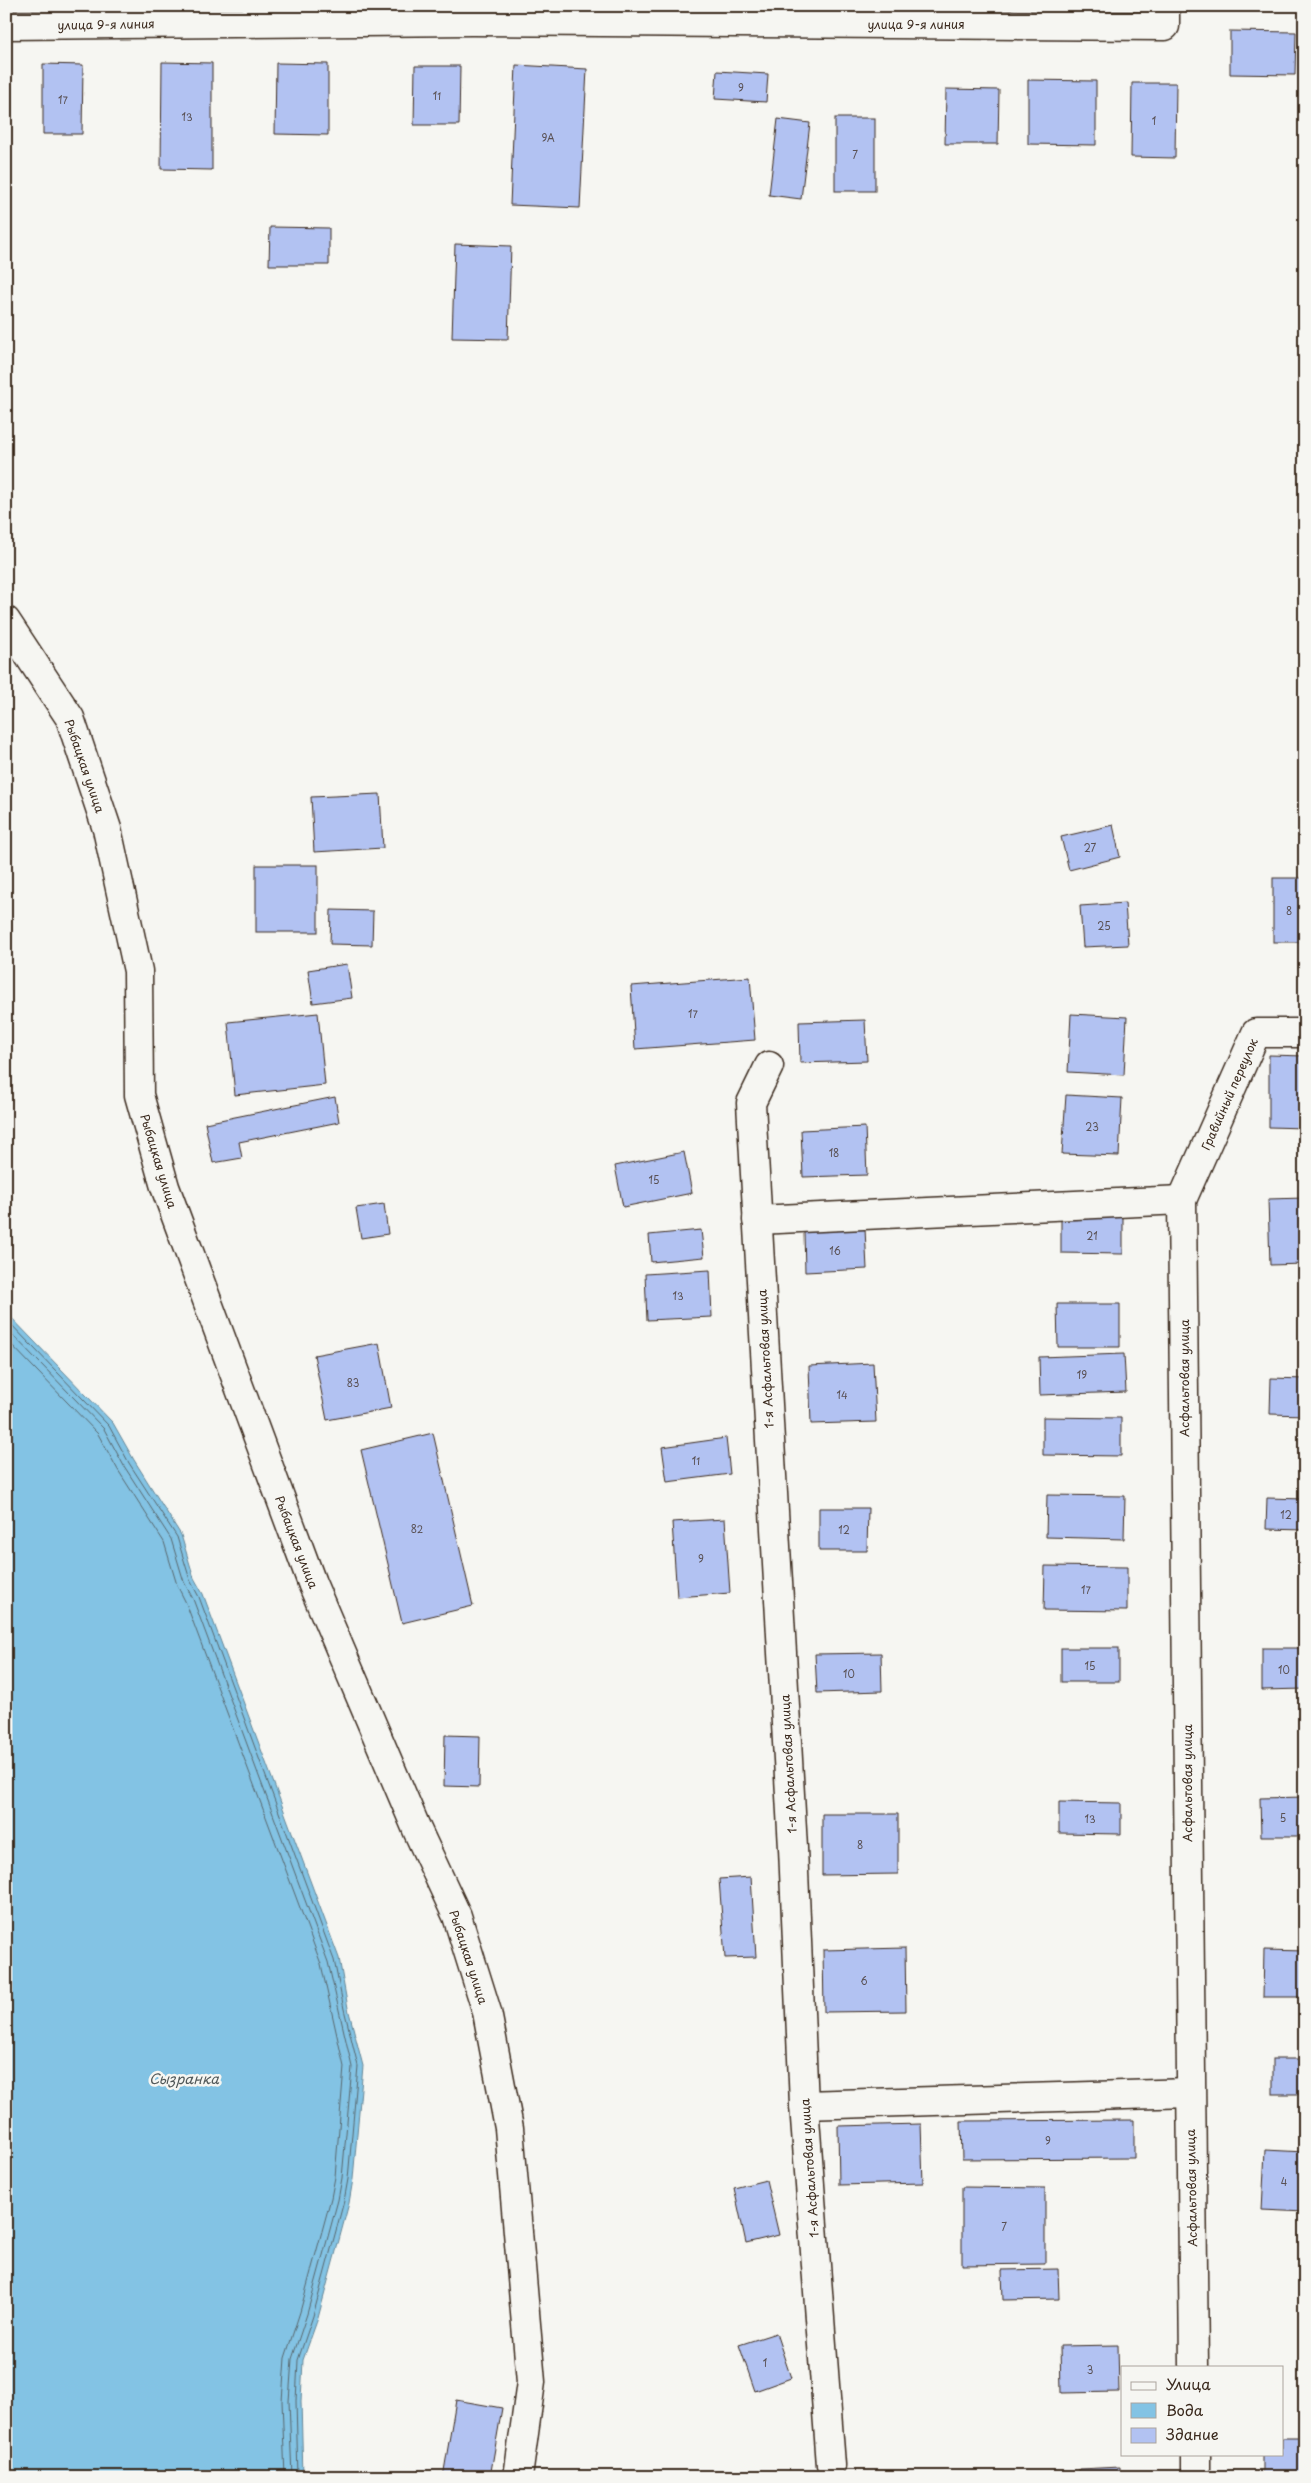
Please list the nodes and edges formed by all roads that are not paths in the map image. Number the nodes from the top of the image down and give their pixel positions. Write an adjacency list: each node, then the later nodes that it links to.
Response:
1 (472, 14): 2 (street, улица 9-я линия); 3 (street, улица 9-я линия)
2 (1165, 16)
3 (6, 25)
4 (6, 621): 14 (street, Рыбацкая улица)
5 (1305, 1033): 7 (street, Гравийный переулок)
6 (769, 1066): 8 (street, 1-я Асфальтовая улица)
7 (1182, 1200): 8 (street); 9 (street, Асфальтовая улица)
8 (757, 1220): 10 (street, 1-я Асфальтовая улица)
9 (1190, 2093): 10 (street); 11 (street, Асфальтовая улица)
10 (804, 2105): 13 (street, 1-я Асфальтовая улица)
11 (1194, 2366)
12 (1196, 2456): 15 (street)
13 (831, 2465)
14 (518, 2477)
15 (1196, 2477)

